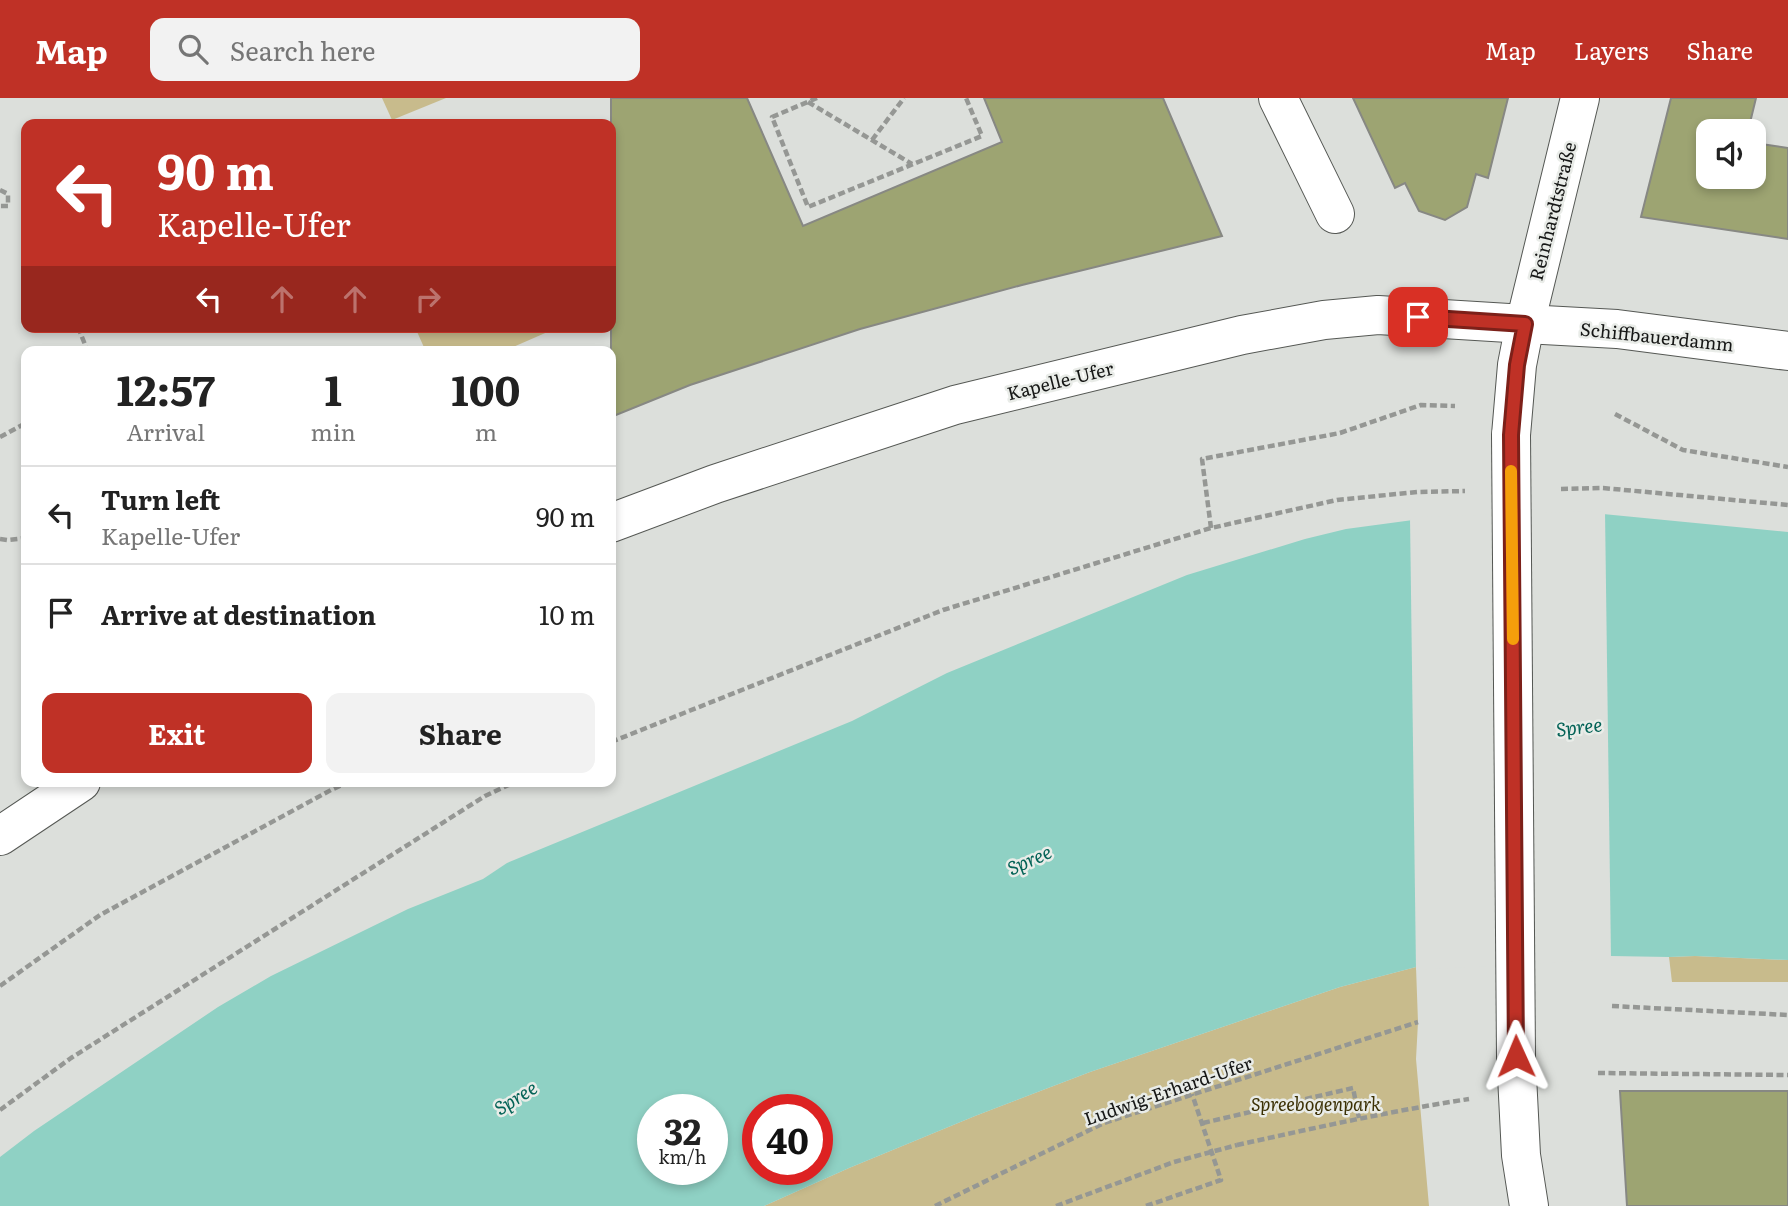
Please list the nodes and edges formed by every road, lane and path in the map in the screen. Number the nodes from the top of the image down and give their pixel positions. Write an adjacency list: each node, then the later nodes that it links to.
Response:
1 (817, 98): 6 (path)
2 (904, 98): 7 (path)
3 (966, 98): 8 (path)
4 (1278, 98): 11 (street)
5 (1580, 98): 12 (street, Reinhardtstraße)
6 (807, 102): 7 (path); 8 (path)
7 (872, 140): 8 (path)
8 (912, 164)
9 (0, 190): 10 (path)
10 (0, 206)
11 (1335, 214)
12 (1525, 324): 13 (street, Schiffbauerdamm); 22 (street, Kapelle-Ufer); 45 (street, Reinhardtstraße, bridge)
13 (1788, 351)
14 (1455, 406): 23 (path)
15 (1615, 414): 18 (path)
16 (21, 426): 17 (path)
17 (0, 437)
18 (1788, 467)
19 (1550, 489): 21 (path)
20 (1470, 491): 23 (path)
21 (1788, 505)
22 (616, 521)
23 (1211, 527): 26 (path)
24 (0, 539): 25 (path)
25 (21, 539)
26 (616, 740)
27 (74, 787): 30 (street)
28 (337, 787): 31 (path)
29 (504, 787): 39 (path)
30 (0, 836)
31 (0, 986)
32 (1612, 1006): 33 (path)
33 (1788, 1015)
34 (1418, 1022): 37 (path, Ludwig-Erhard-Ufer)
35 (1598, 1073): 36 (path)
36 (1788, 1075)
37 (1192, 1094): 41 (path); 42 (path, Ludwig-Erhard-Ufer)
38 (1441, 1103): 40 (path)
39 (0, 1110)
40 (1359, 1118): 41 (path); 43 (path, bridge)
41 (1203, 1123): 44 (path)
42 (935, 1206)
43 (1056, 1206)
44 (1146, 1206)
45 (1529, 1206)

